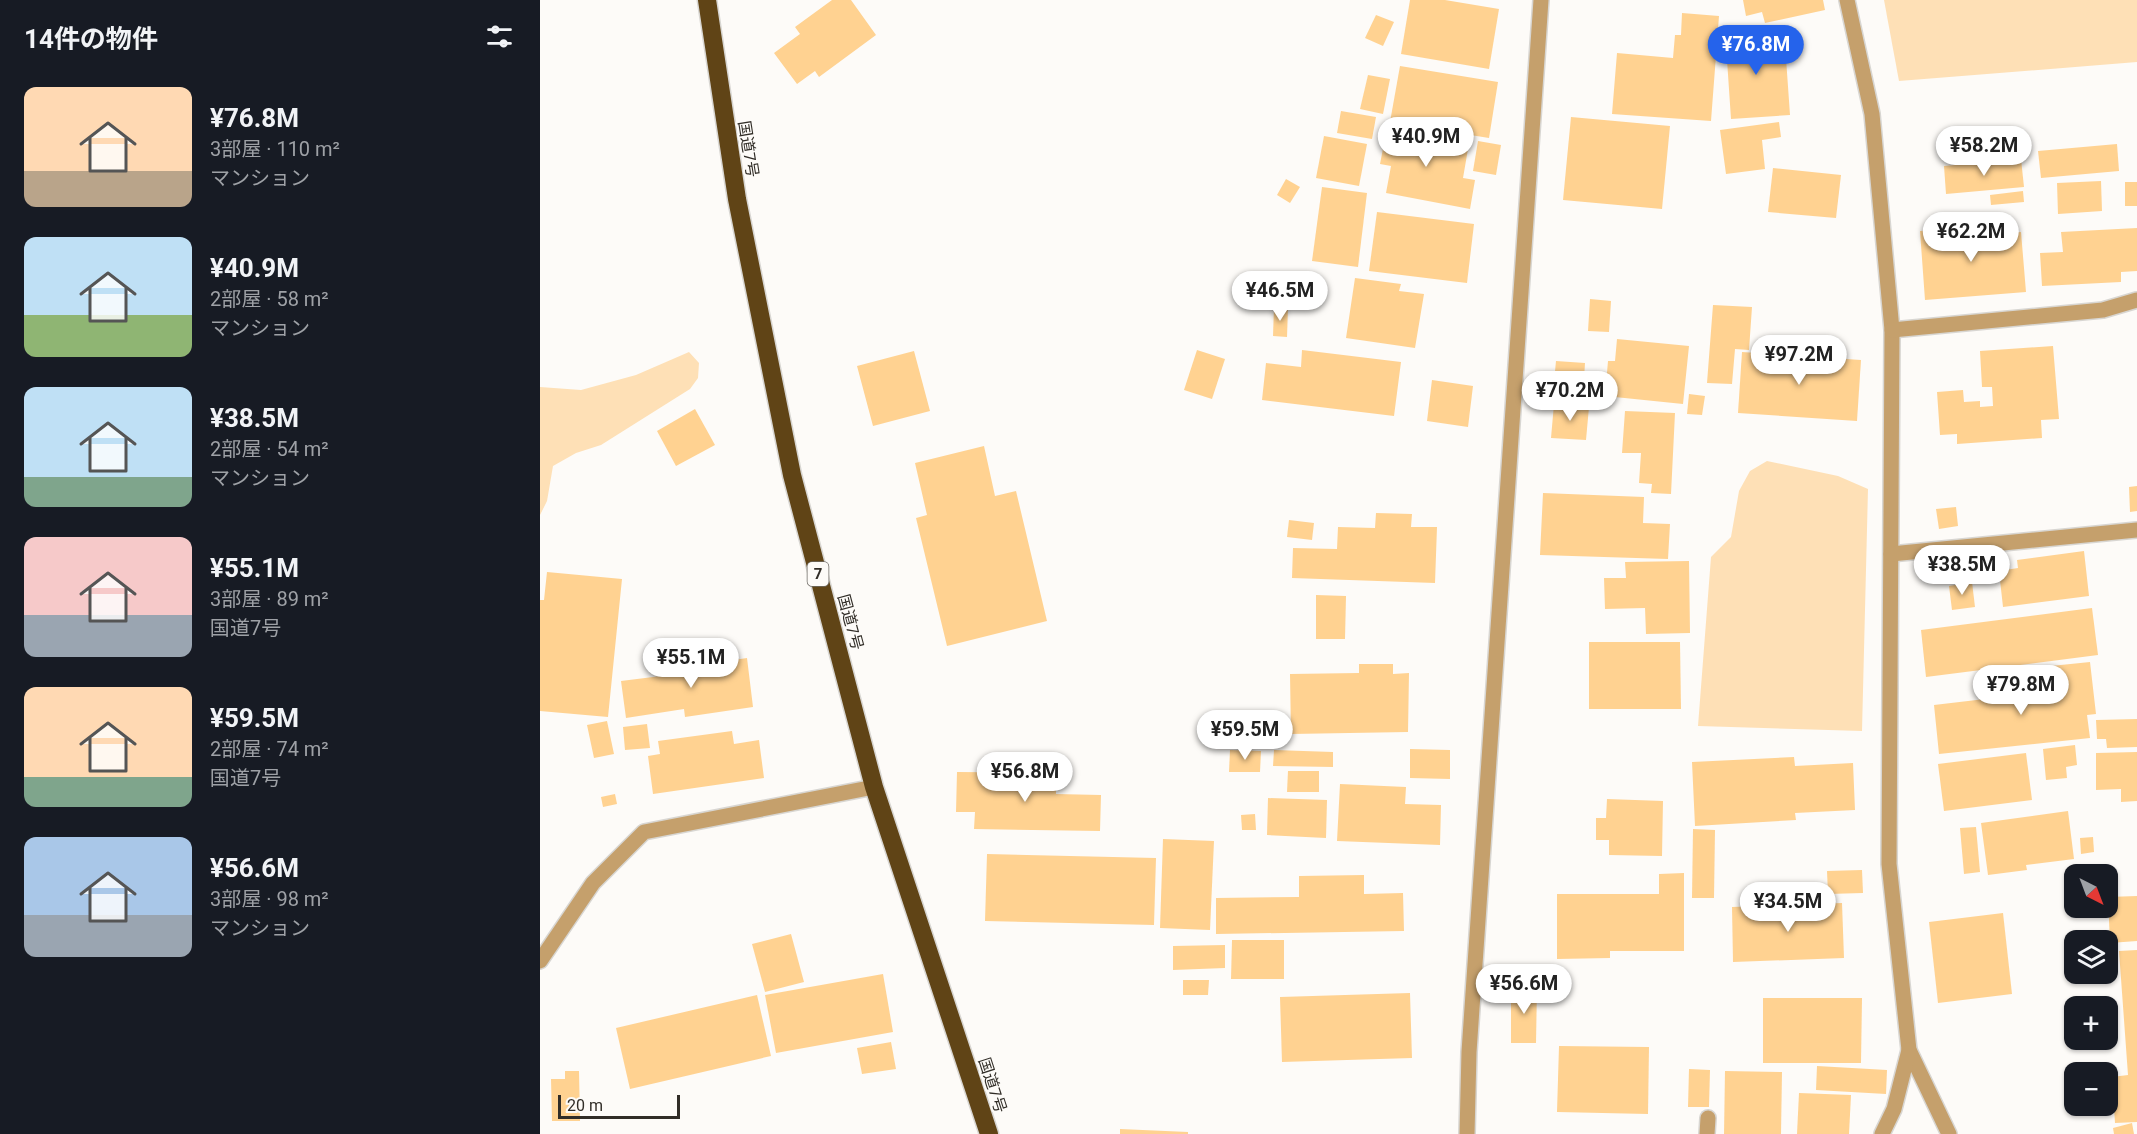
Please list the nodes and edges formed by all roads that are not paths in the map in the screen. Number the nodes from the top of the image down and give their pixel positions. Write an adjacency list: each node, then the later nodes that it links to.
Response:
1 (707, 0): 8 (highway, 国道7号 / 7)
2 (1541, 0): 13 (street)
3 (1847, 0): 5 (street)
4 (2137, 300): 5 (street)
5 (1892, 330): 7 (street)
6 (2137, 530): 7 (street)
7 (1891, 554): 10 (street)
8 (874, 787): 9 (street); 12 (highway, 国道7号 / 7)
9 (540, 962)
10 (1909, 1050): 15 (street); 16 (street)
11 (1708, 1118): 14 (street)
12 (988, 1134)
13 (1467, 1134)
14 (1707, 1134)
15 (1882, 1134)
16 (1949, 1134)

